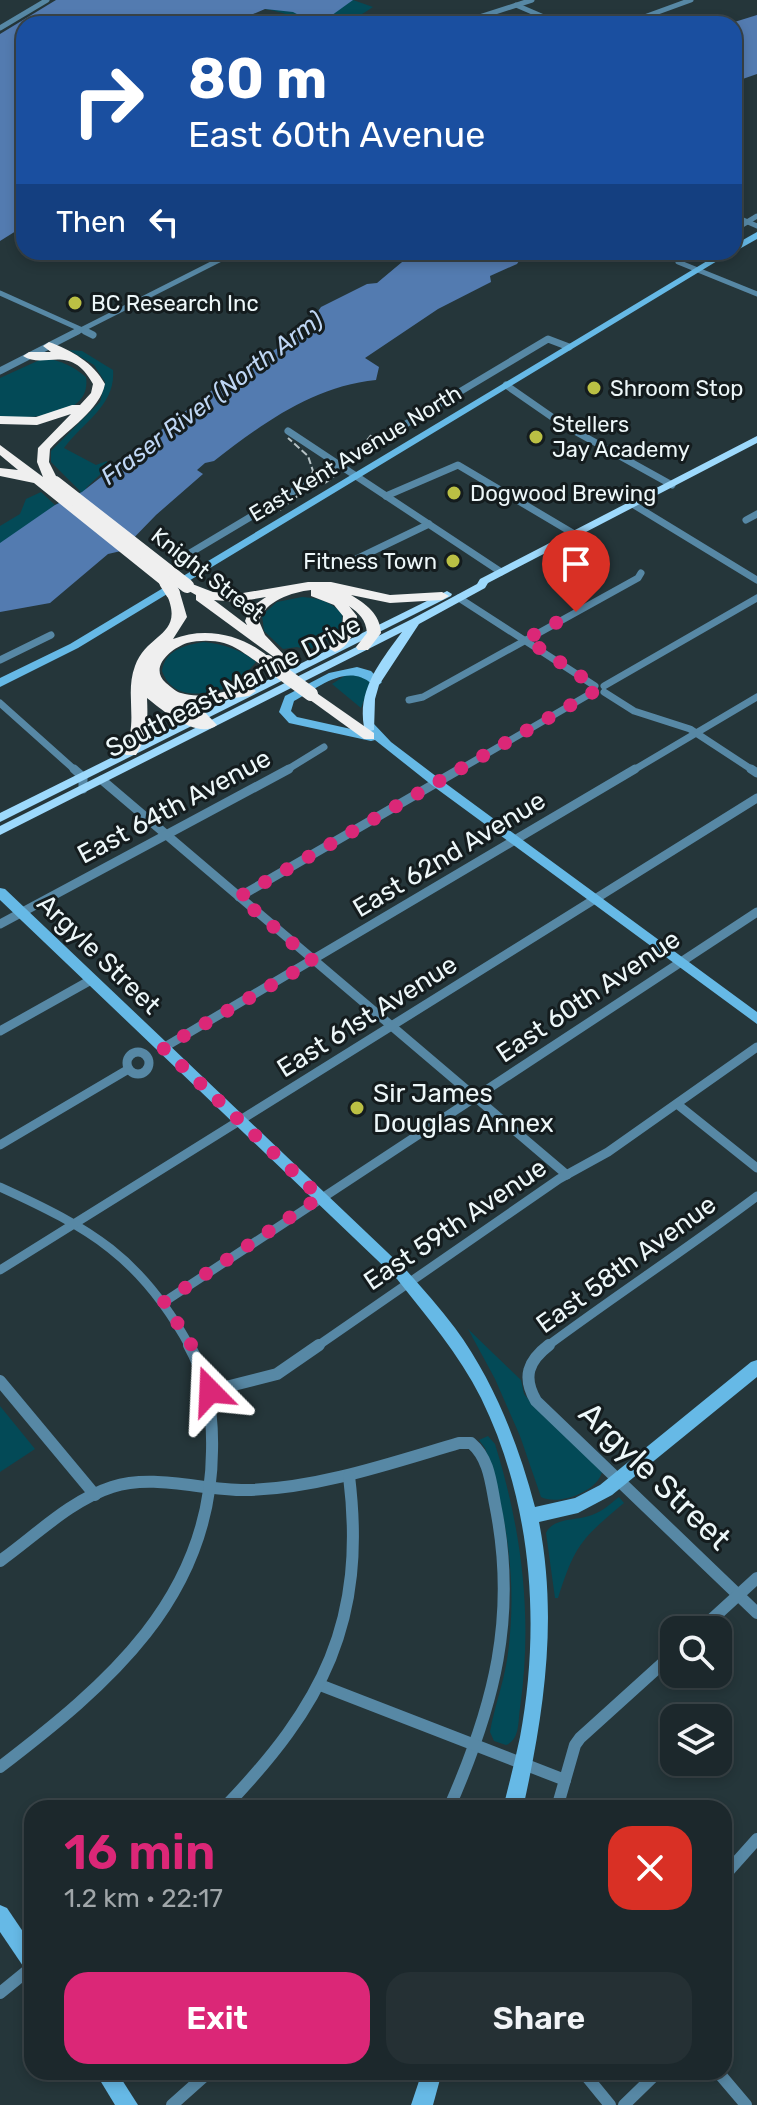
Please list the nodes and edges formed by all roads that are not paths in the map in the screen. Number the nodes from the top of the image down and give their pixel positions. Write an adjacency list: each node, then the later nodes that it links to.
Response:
1 (47, 0): 5 (street)
2 (532, 0): 4 (street)
3 (691, 0): 8 (street)
4 (516, 5): 6 (street); 7 (street)
5 (20, 16)
6 (482, 16)
7 (541, 16)
8 (647, 16)
9 (757, 216): 11 (street)
10 (742, 219): 11 (street)
11 (748, 222): 12 (street); 13 (street)
12 (742, 225)
13 (757, 226)
14 (219, 260): 20 (street)
15 (714, 260): 17 (street, East Kent Avenue North)
16 (678, 262): 17 (street)
17 (698, 269): 19 (street); 22 (street, East Kent Avenue North)
18 (0, 293): 20 (street)
19 (757, 294)
20 (81, 329): 21 (street); 23 (street)
21 (93, 335)
22 (569, 347): 26 (street, East Kent Avenue North); 33 (street)
23 (55, 348): 24 (highway); 27 (highway); 36 (highway)
24 (29, 356): 25 (street)
25 (0, 371)
26 (506, 385): 35 (street, East Kent Avenue North); 37 (street)
27 (0, 420)
28 (0, 431): 32 (highway)
29 (288, 431): 33 (street)
30 (0, 439): 32 (highway, Knight Street)
31 (755, 442): 37 (main road, Southeast Marine Drive)
32 (6, 449): 36 (highway, Knight Street)
33 (338, 463): 35 (street); 44 (street)
34 (0, 472): 36 (highway)
35 (355, 477): 38 (street); 64 (street, East Kent Avenue North)
36 (49, 483): 51 (highway, Knight Street); 51 (highway, Knight Street, bridge)
37 (672, 485): 39 (main road, Southeast Marine Drive)
38 (386, 496): 42 (street); 43 (street)
39 (634, 505): 43 (main road, Southeast Marine Drive); 48 (street)
40 (757, 514): 41 (street)
41 (746, 520)
42 (429, 524): 45 (street); 46 (street)
43 (576, 535): 46 (main road, Southeast Marine Drive)
44 (180, 559)
45 (348, 563)
46 (501, 572): 49 (main road, Southeast Marine Drive)
47 (641, 573): 58 (street)
48 (757, 580)
49 (484, 581): 52 (main road, Southeast Marine Drive); 54 (main road, Southeast Marine Drive)
50 (320, 587): 51 (highway); 52 (highway); 56 (highway)
51 (176, 588): 61 (highway, Knight Street); 65 (highway)
52 (442, 596): 56 (main road, Southeast Marine Drive)
53 (757, 598): 66 (street)
54 (464, 599): 55 (main road, Southeast Marine Drive); 58 (street)
55 (416, 621): 59 (main road, Southeast Marine Drive); 63 (main road)
56 (375, 627): 59 (highway); 60 (main road, Southeast Marine Drive)
57 (51, 635): 62 (street)
58 (526, 639): 66 (street); 70 (street)
59 (363, 647): 72 (main road, Southeast Marine Drive)
60 (335, 648): 61 (highway); 67 (main road, Southeast Marine Drive)
61 (272, 659): 69 (highway); 73 (highway, Knight Street, bridge)
62 (0, 660)
63 (376, 682): 73 (main road); 73 (street)
64 (0, 683)
65 (141, 684): 72 (highway); 76 (highway)
66 (599, 689): 74 (street); 80 (street)
67 (249, 691): 69 (highway); 72 (main road, Southeast Marine Drive)
68 (757, 697): 74 (street, East 62nd Avenue)
69 (181, 698): 72 (highway)
70 (409, 700)
71 (0, 703): 79 (street)
72 (202, 722): 76 (main road, Southeast Marine Drive); 78 (main road, Southeast Marine Drive)
73 (369, 732): 80 (street, Knight Street)
74 (696, 733): 77 (street); 85 (street, East 62nd Avenue)
75 (324, 747): 84 (street, East 64th Avenue)
76 (131, 752): 79 (main road, Southeast Marine Drive)
77 (757, 773)
78 (102, 780): 79 (main road, Southeast Marine Drive); 84 (street)
79 (83, 783): 82 (main road, Southeast Marine Drive); 83 (main road, Southeast Marine Drive)
80 (437, 783): 85 (street, Knight Street); 87 (street)
81 (757, 798): 88 (street, East 61st Avenue)
82 (0, 818)
83 (0, 831)
84 (167, 835): 87 (street); 90 (street, East 64th Avenue)
85 (515, 840): 88 (street, Knight Street); 92 (street, East 62nd Avenue)
86 (0, 892): 90 (street, Argyle Street)
87 (239, 897): 92 (street)
88 (595, 900): 93 (street, Knight Street); 96 (street, East 61st Avenue)
89 (757, 912): 93 (street, East 60th Avenue)
90 (21, 913): 91 (street, East 64th Avenue); 94 (street, Argyle Street)
91 (0, 924)
92 (313, 961): 96 (street); 99 (street, East 62nd Avenue)
93 (679, 962): 95 (street, Knight Street); 101 (street, East 60th Avenue)
94 (91, 980): 97 (street); 99 (street, Argyle Street)
95 (757, 1019)
96 (392, 1028): 101 (street); 103 (street, East 61st Avenue)
97 (0, 1031)
98 (757, 1047): 102 (street, East 59th Avenue)
99 (163, 1048): 103 (street, Argyle Street)
100 (127, 1070): 104 (street)
101 (473, 1097): 106 (street); 109 (street, East 60th Avenue)
102 (677, 1104): 105 (street); 106 (street, East 59th Avenue)
103 (240, 1121): 109 (street, Argyle Street); 110 (street, East 61st Avenue)
104 (0, 1145)
105 (757, 1168)
106 (567, 1175): 112 (street, East 59th Avenue)
107 (0, 1187): 110 (street)
108 (757, 1196): 115 (street, East 58th Avenue)
109 (320, 1197): 112 (street, Argyle Street); 113 (street, East 60th Avenue)
110 (77, 1222): 111 (street, East 61st Avenue); 113 (street)
111 (0, 1270)
112 (409, 1282): 117 (street, East 59th Avenue); 122 (street, Argyle Street)
113 (164, 1302): 117 (street)
114 (757, 1367): 119 (street)
115 (527, 1372): 119 (street, Argyle Street)
116 (0, 1381): 121 (street)
117 (210, 1391): 120 (street)
118 (349, 1476): 120 (street); 129 (street); 130 (street)
119 (620, 1480): 122 (street); 125 (street, Argyle Street)
120 (212, 1489): 121 (street); 132 (street)
121 (95, 1495): 123 (street)
122 (530, 1516): 131 (street, Argyle Street)
123 (0, 1561)
124 (757, 1578): 125 (street)
125 (738, 1595): 126 (street, Argyle Street); 127 (street)
126 (757, 1613)
127 (715, 1616)
128 (660, 1666): 133 (street)
129 (320, 1685): 130 (street); 134 (street)
130 (477, 1746): 131 (street); 135 (street)
131 (525, 1766): 133 (street); 136 (street, Argyle Street)
132 (0, 1767)
133 (565, 1780): 137 (street)
134 (232, 1800)
135 (453, 1800)
136 (515, 1800)
137 (559, 1800)
138 (757, 1839): 139 (street)
139 (732, 1864)
140 (0, 1915): 141 (street)
141 (24, 1952)
142 (24, 1971): 143 (street)
143 (0, 1993)
144 (110, 2080): 150 (street)
145 (200, 2080): 151 (street)
146 (430, 2080): 152 (street)
147 (590, 2080): 153 (street)
148 (650, 2080): 154 (street)
149 (725, 2080): 155 (street)
150 (127, 2105)
151 (172, 2105)
152 (422, 2105)
153 (610, 2105)
154 (624, 2105)
155 (746, 2105)

